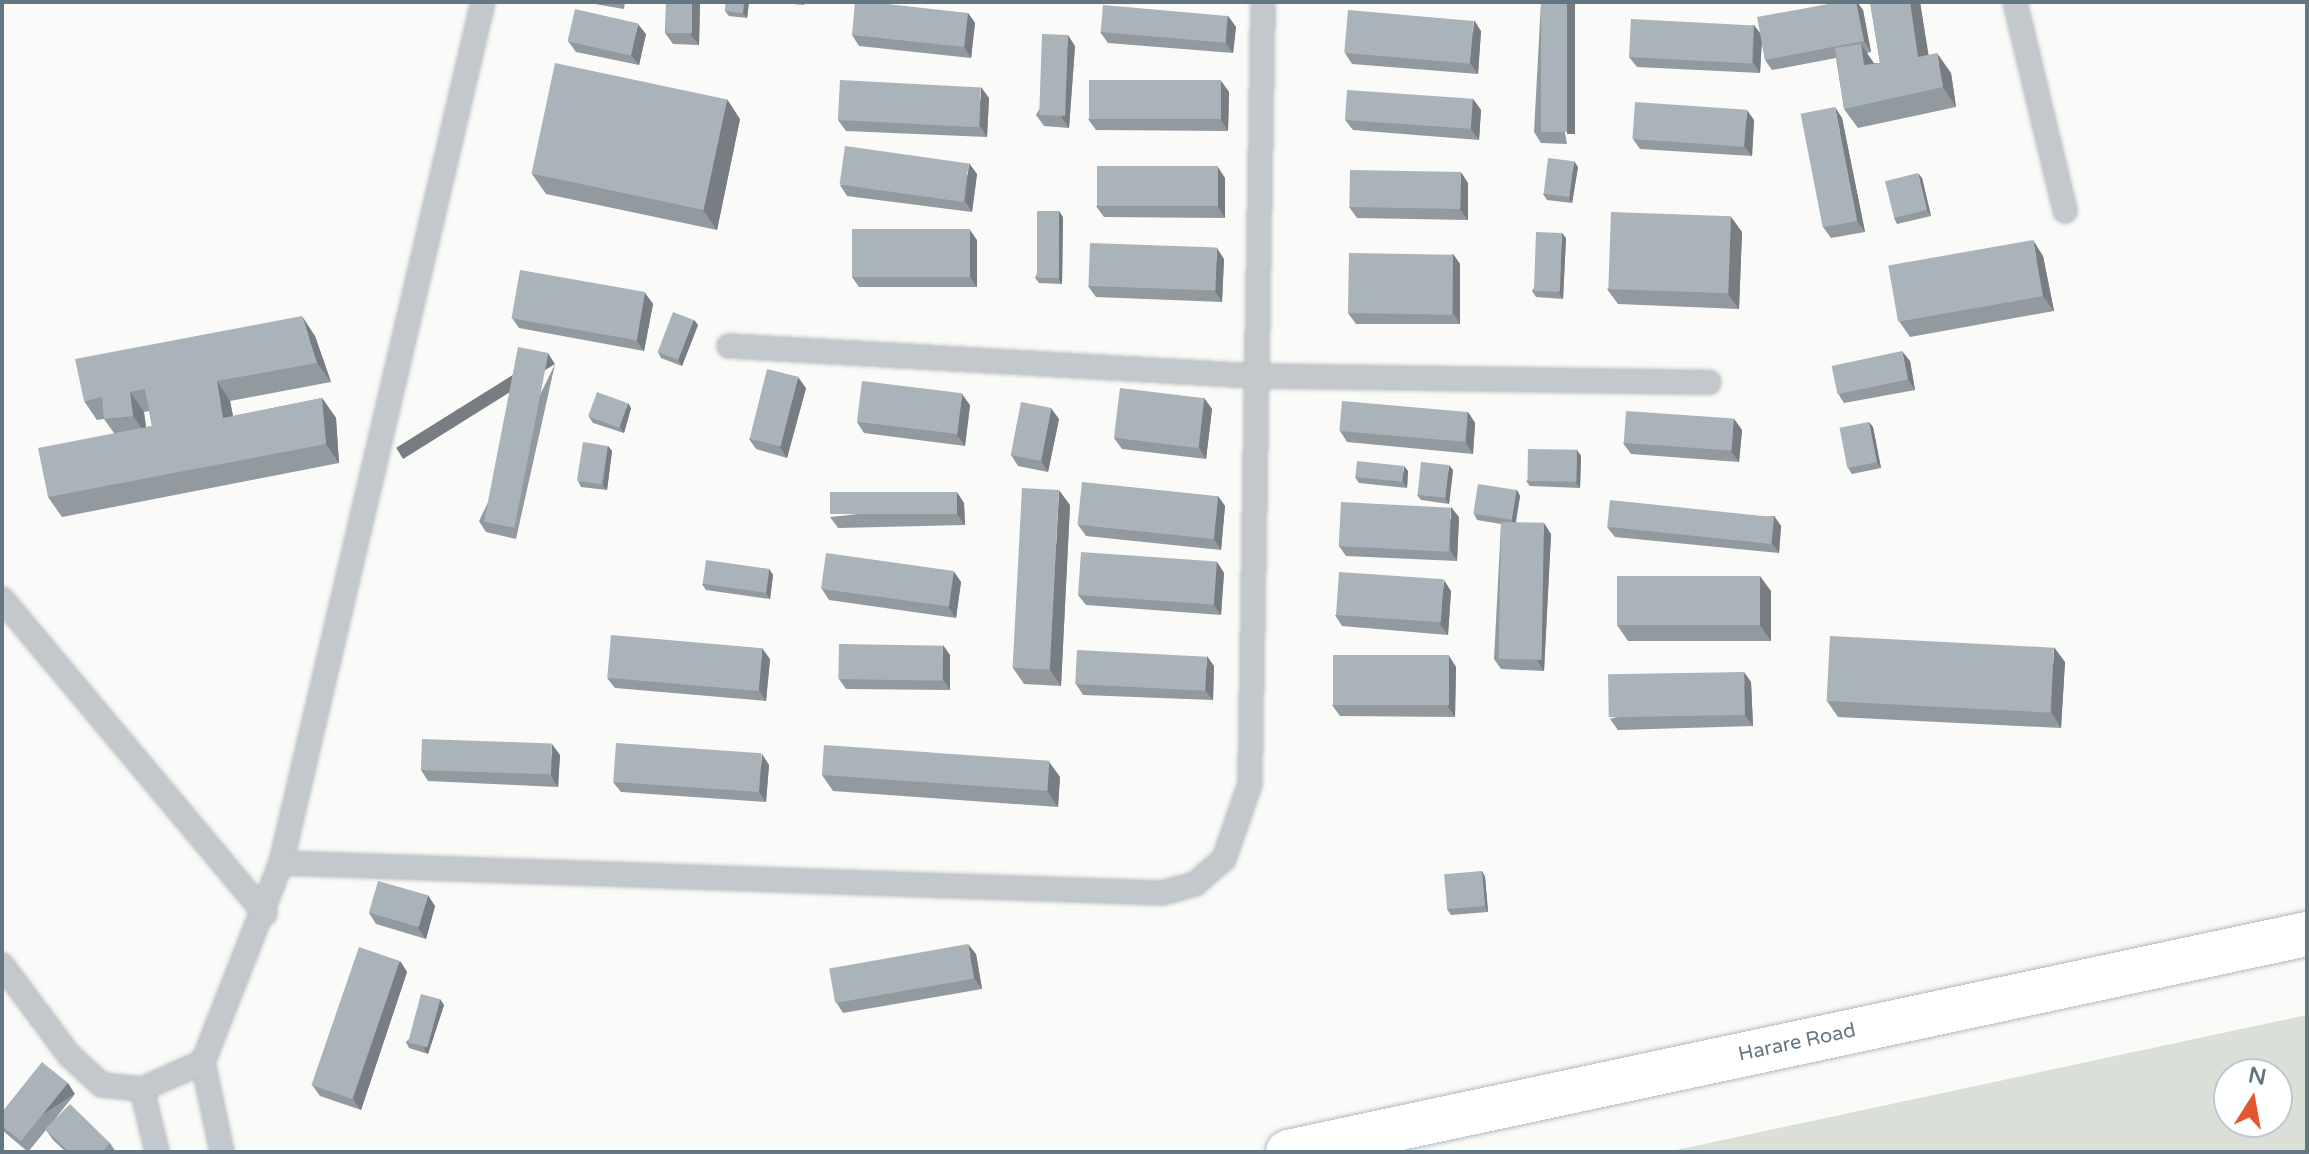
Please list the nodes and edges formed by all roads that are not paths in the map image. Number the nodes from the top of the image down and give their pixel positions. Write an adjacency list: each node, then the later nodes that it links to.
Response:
1 (483, 2): 9 (lane)
2 (1263, 2): 6 (lane)
3 (2015, 2): 4 (lane)
4 (2065, 211)
5 (729, 346): 6 (lane)
6 (1254, 376): 7 (lane); 9 (lane)
7 (1709, 382)
8 (2, 599): 10 (lane)
9 (281, 863): 10 (lane)
10 (265, 914): 13 (lane)
11 (2307, 934): 17 (highway, Harare Road)
12 (2, 965): 14 (lane)
13 (203, 1062): 14 (lane); 16 (lane)
14 (142, 1089): 15 (lane)
15 (157, 1152)
16 (222, 1152)
17 (1288, 1152)

